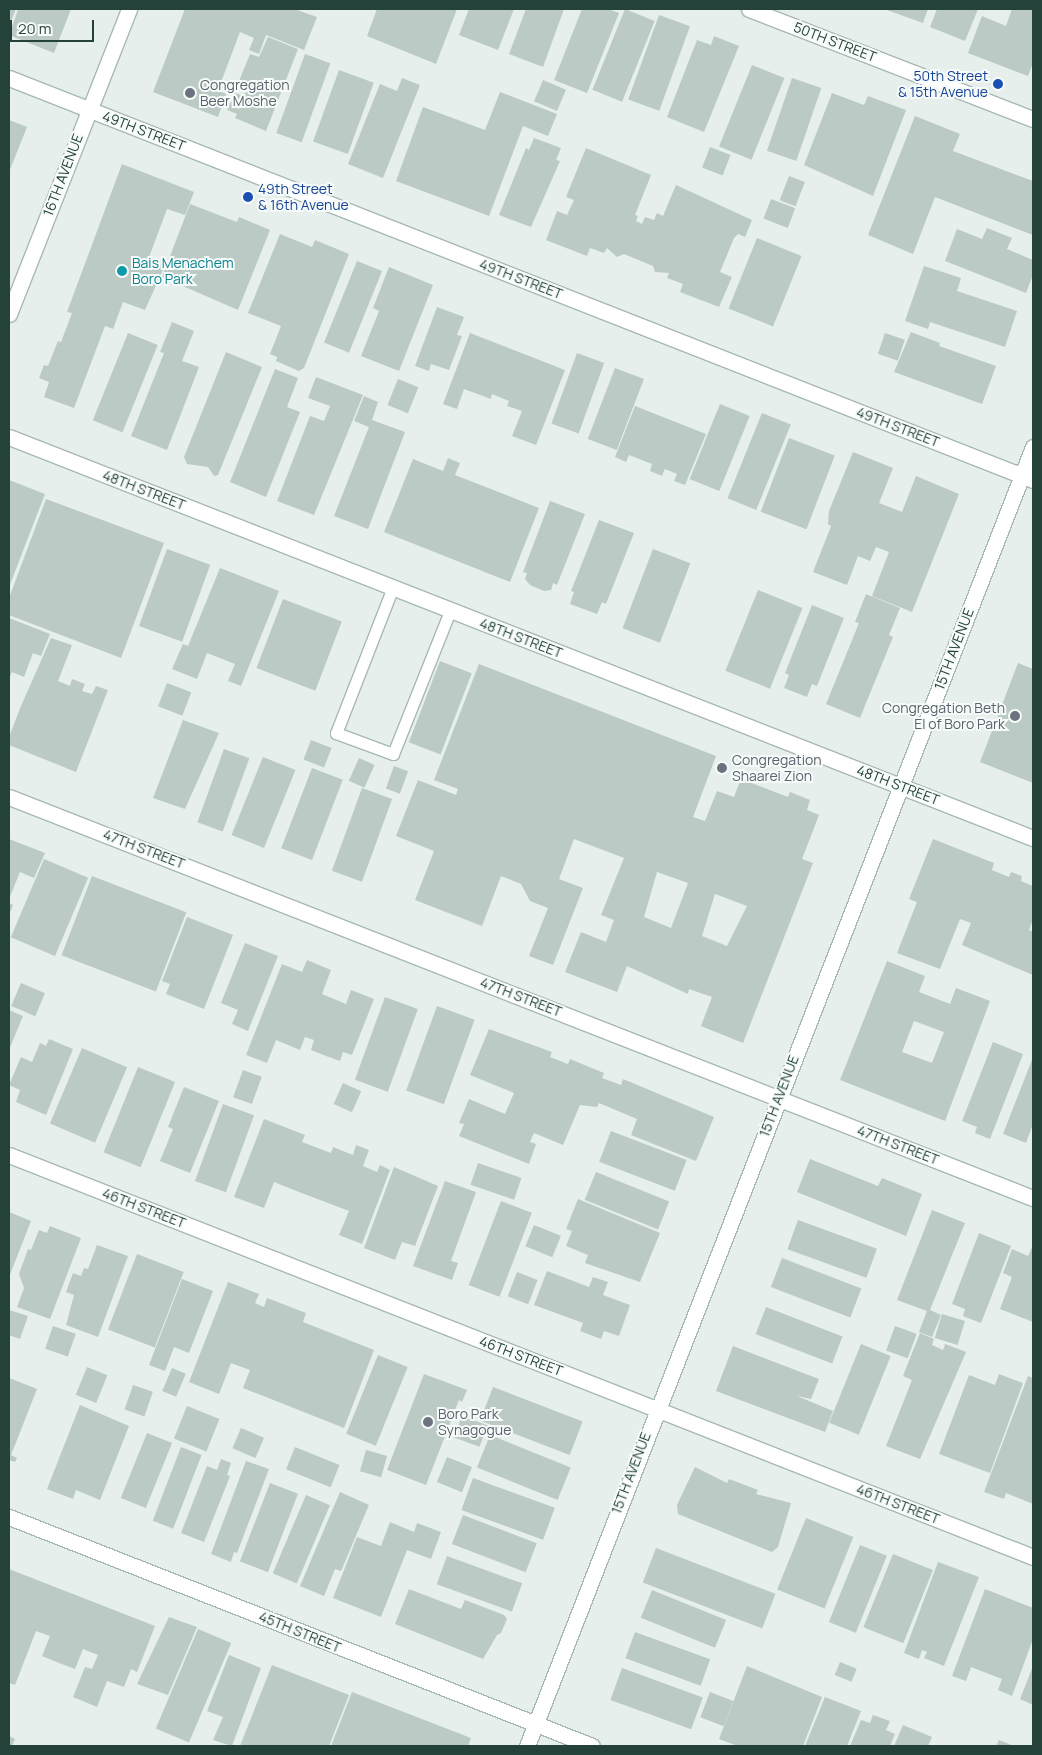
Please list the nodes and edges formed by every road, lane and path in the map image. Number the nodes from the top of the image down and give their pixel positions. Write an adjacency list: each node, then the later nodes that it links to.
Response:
1 (129, 9): 4 (street, 16TH AVENUE)
2 (749, 9): 5 (street, 50TH STREET)
3 (9, 78): 4 (street, 49TH STREET)
4 (89, 110): 6 (street, 16TH AVENUE); 9 (street, 49TH STREET)
5 (1033, 119)
6 (9, 314)
7 (9, 437): 10 (street, 48TH STREET)
8 (1033, 447): 9 (street, 15TH AVENUE)
9 (1028, 478): 12 (street, 15TH AVENUE)
10 (393, 587): 11 (street, 48TH STREET); 11 (lane)
11 (450, 611): 12 (street, 48TH STREET)
12 (901, 786): 14 (street, 48TH STREET); 15 (street, 15TH AVENUE)
13 (9, 796): 15 (street, 47TH STREET)
14 (1033, 838)
15 (778, 1098): 17 (street, 47TH STREET); 18 (street, 15TH AVENUE)
16 (9, 1156): 18 (street, 46TH STREET)
17 (1033, 1198)
18 (656, 1410): 20 (street, 46TH STREET); 21 (street, 15TH AVENUE)
19 (9, 1517): 21 (street, 45TH STREET)
20 (1033, 1557)
21 (535, 1724): 22 (street, 15TH AVENUE); 23 (street, 45TH STREET)
22 (526, 1746)
23 (592, 1746)

